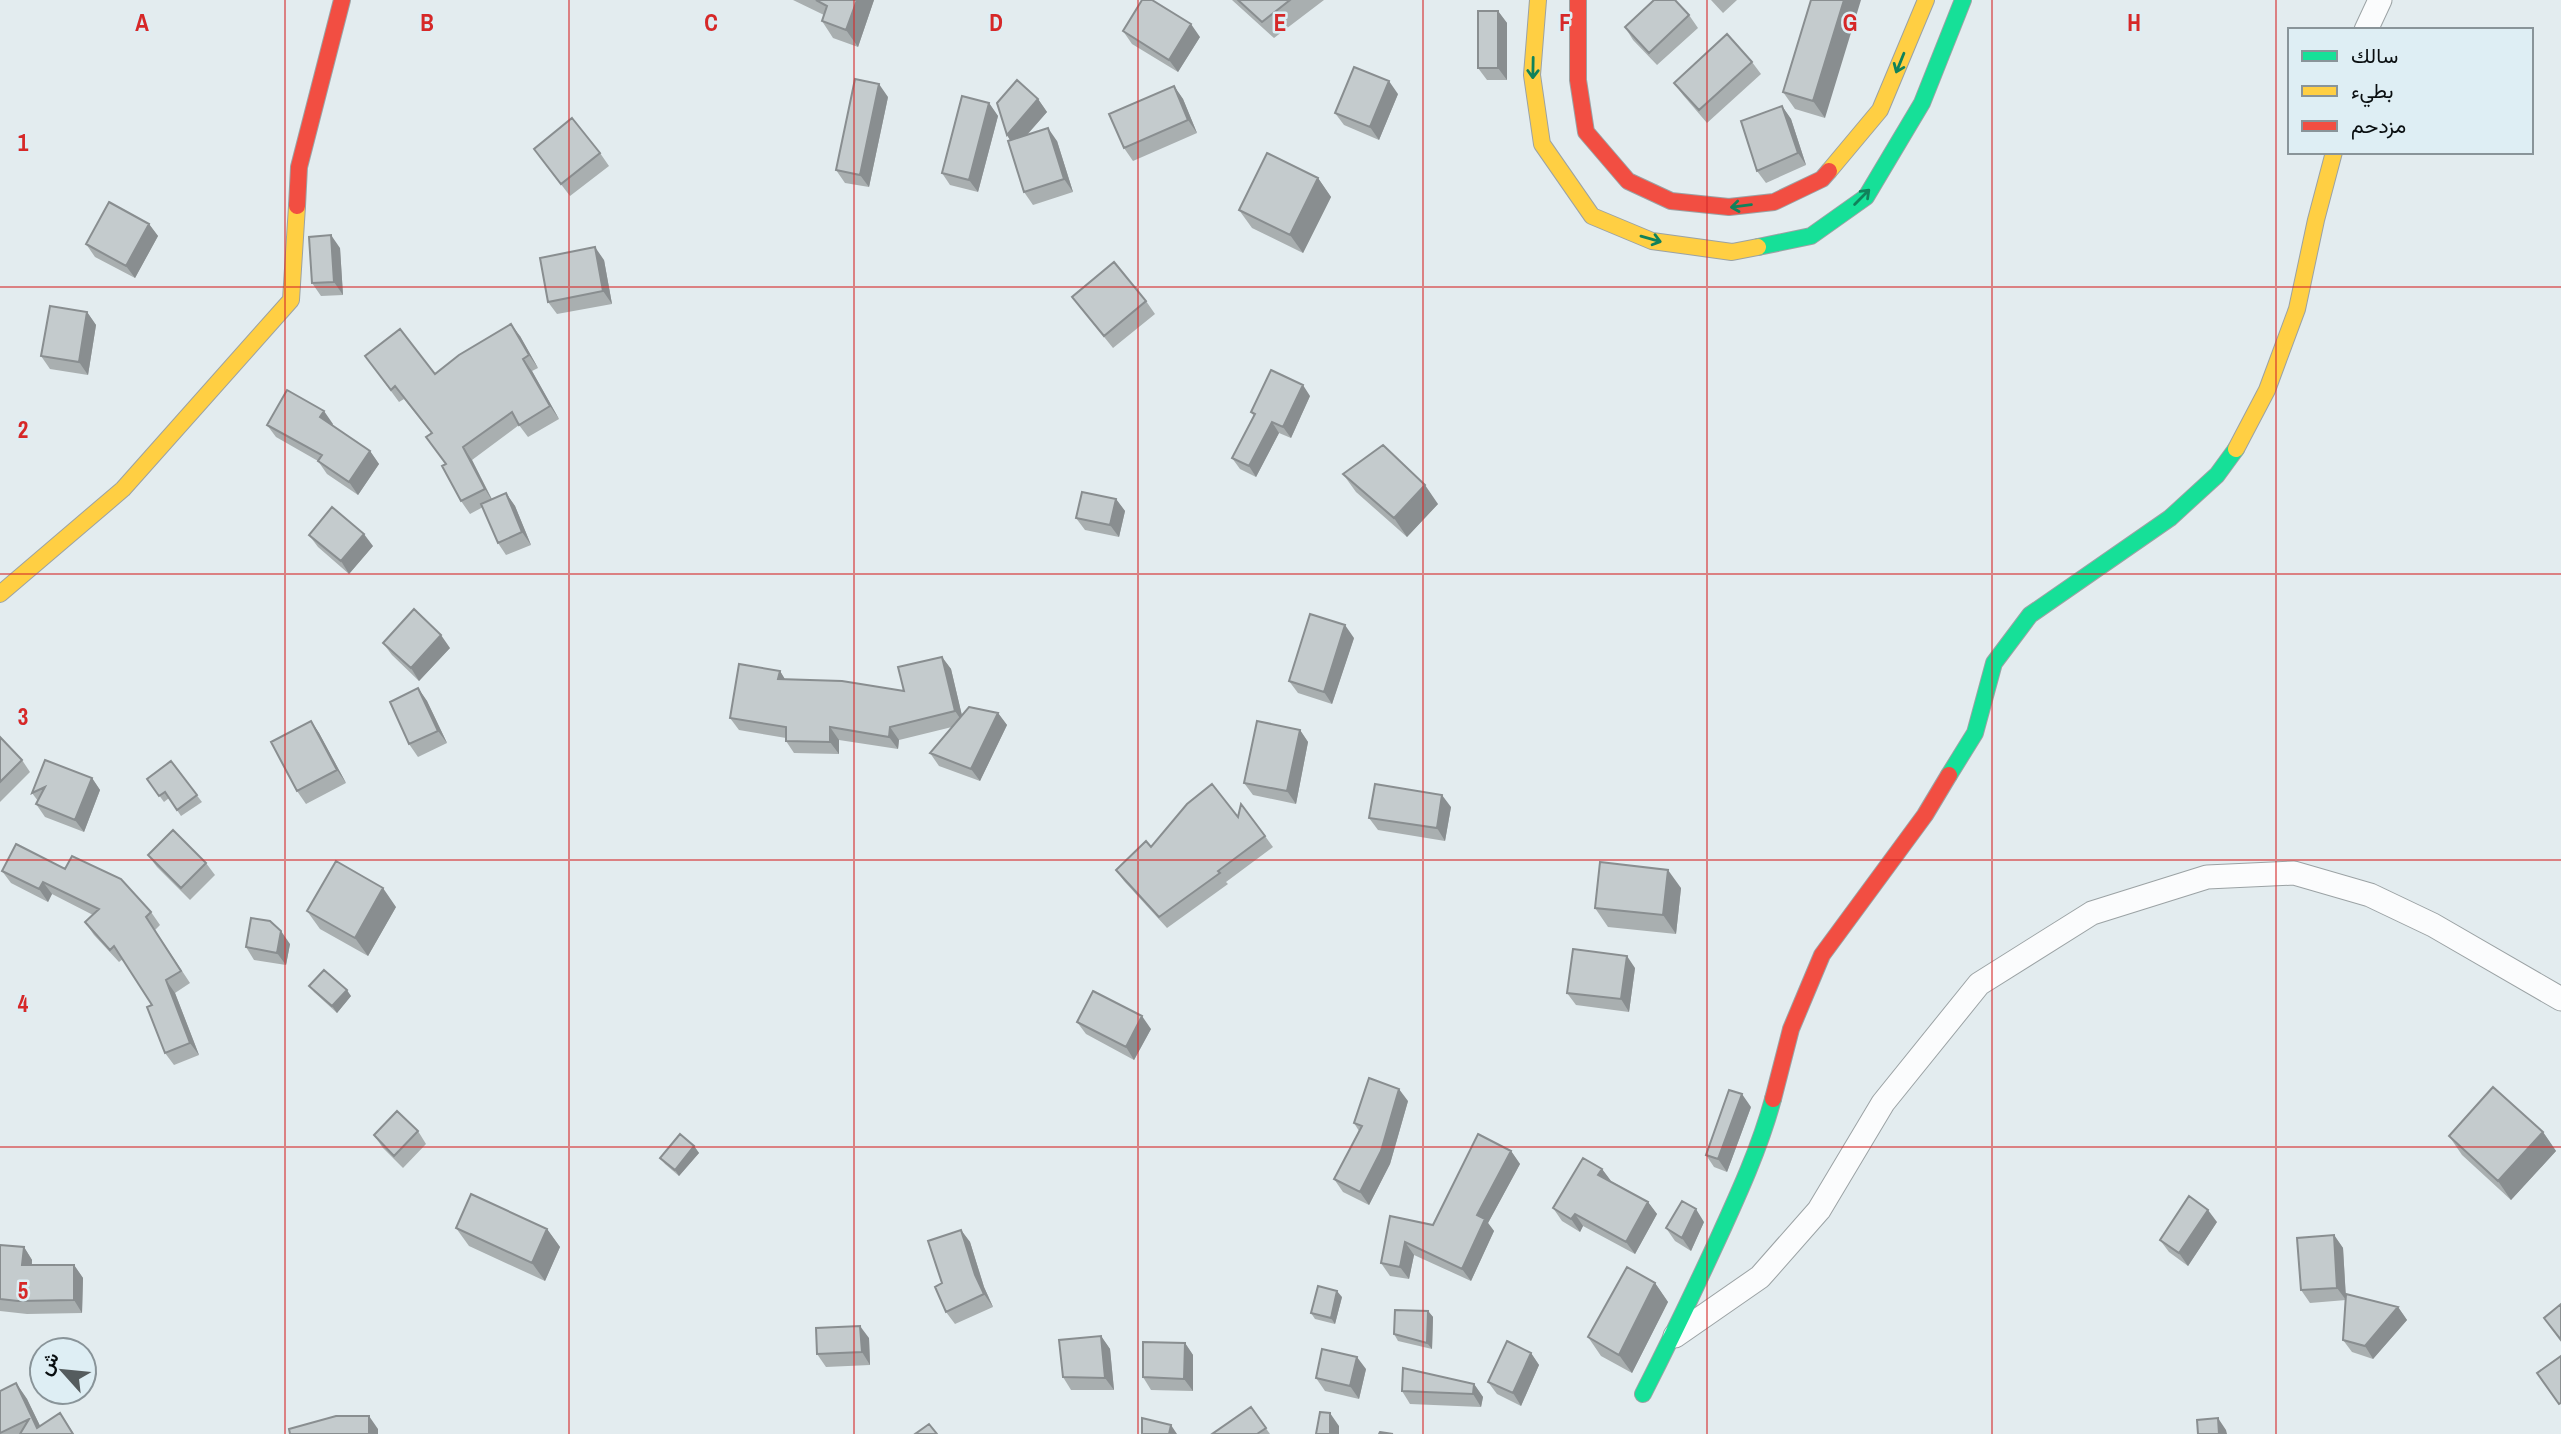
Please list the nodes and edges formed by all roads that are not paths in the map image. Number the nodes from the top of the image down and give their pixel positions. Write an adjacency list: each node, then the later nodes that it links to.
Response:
1 (342, 0): 9 (street)
2 (1538, 0): 5 (street, one-way to 5)
3 (1578, 0): 4 (street, one-way to 3)
4 (1926, 0)
5 (1963, 0)
6 (2380, 0): 7 (street)
7 (2367, 28)
8 (2333, 154): 11 (street)
9 (0, 594)
10 (2561, 999): 11 (street)
11 (1672, 1338): 12 (street)
12 (1643, 1394)

